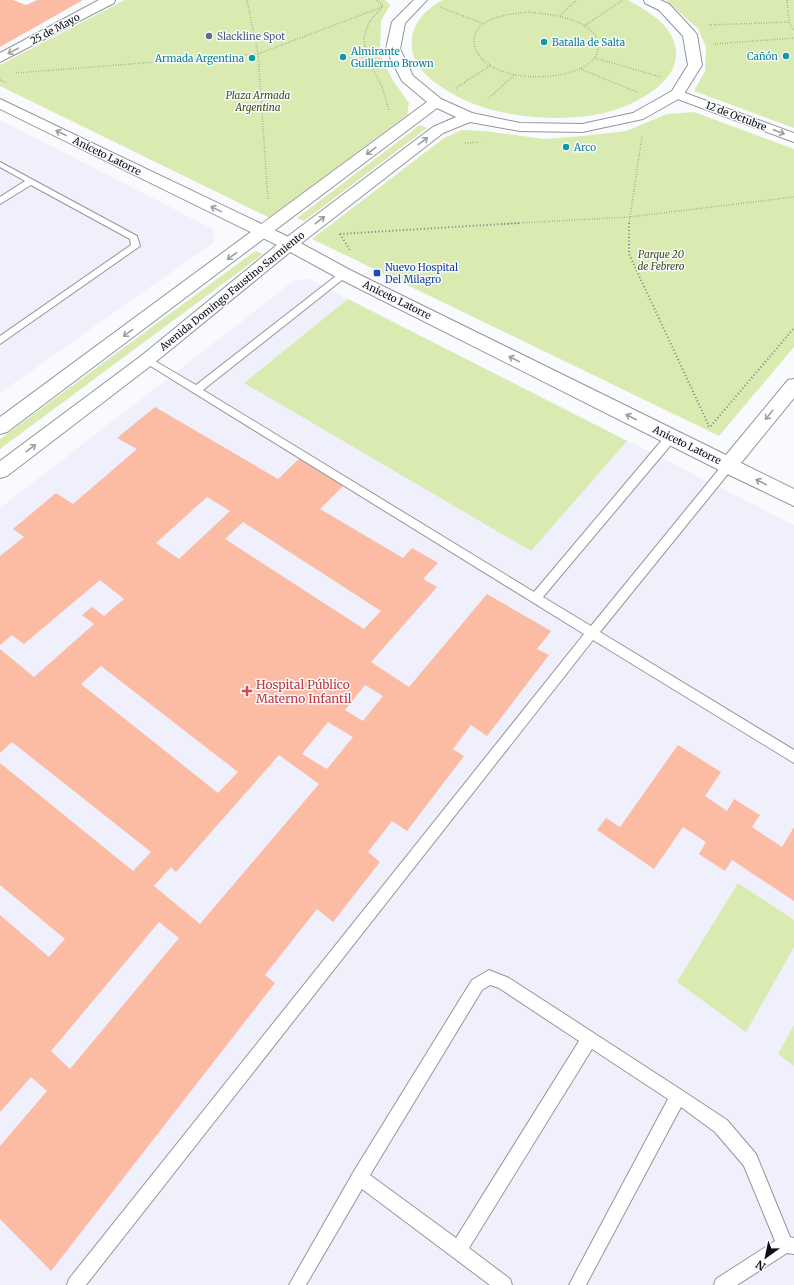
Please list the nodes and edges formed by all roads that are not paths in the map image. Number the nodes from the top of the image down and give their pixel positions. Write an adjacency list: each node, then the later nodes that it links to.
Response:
1 (109, 0): 4 (main road, 25 de Mayo, one-way to 4)
2 (421, 0): 6 (main road)
3 (650, 0): 5 (main road)
4 (0, 58)
5 (680, 89): 8 (main road); 9 (main road, 12 de Octubre, one-way to 9)
6 (436, 102): 8 (main road); 13 (main road, one-way to 13)
7 (0, 103): 13 (main road, Aniceto Latorre, one-way to 7)
8 (468, 117): 14 (main road, Avenida Domingo Faustino Sarmiento, one-way to 8)
9 (794, 138)
10 (0, 164): 11 (lane)
11 (31, 181): 12 (lane); 16 (lane)
12 (0, 200)
13 (264, 232): 14 (main road, Aniceto Latorre); 20 (main road, one-way to 20)
14 (289, 244): 15 (main road, Aniceto Latorre); 17 (main road, Avenida Domingo Faustino Sarmiento)
15 (344, 274): 19 (lane); 21 (main road, Aniceto Latorre, one-way to 15)
16 (0, 341)
17 (147, 360): 19 (lane); 23 (main road, Avenida Domingo Faustino Sarmiento, one-way to 17)
18 (794, 385): 22 (main road, one-way to 22)
19 (196, 390): 25 (lane)
20 (0, 427)
21 (672, 437): 22 (main road, Aniceto Latorre); 25 (lane)
22 (728, 466): 24 (main road, Aniceto Latorre, one-way to 22); 26 (lane)
23 (0, 471)
24 (794, 498)
25 (535, 599): 26 (lane)
26 (591, 633): 27 (lane); 33 (lane)
27 (794, 757)
28 (589, 1039): 29 (lane); 30 (lane); 32 (lane)
29 (678, 1096): 31 (lane); 36 (lane)
30 (360, 1177): 32 (lane); 34 (lane)
31 (790, 1245): 37 (lane)
32 (458, 1250): 35 (lane)
33 (75, 1285)
34 (297, 1285)
35 (504, 1285)
36 (577, 1285)
37 (722, 1285)

